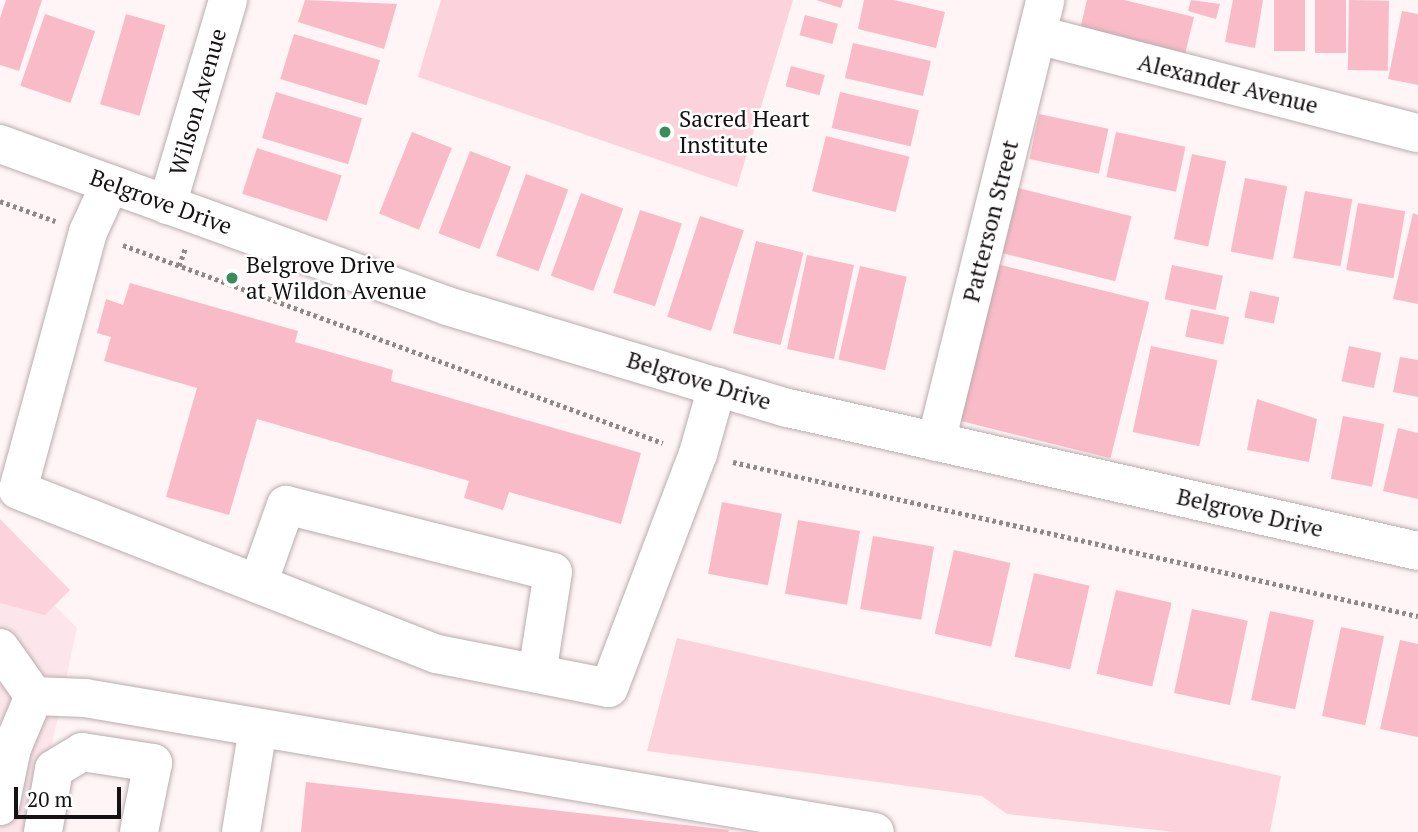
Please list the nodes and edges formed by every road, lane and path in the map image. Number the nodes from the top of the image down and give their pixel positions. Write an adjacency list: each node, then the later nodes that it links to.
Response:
1 (228, 0): 6 (street, Wilson Avenue)
2 (1041, 17): 3 (street, Alexander Avenue); 8 (street, Patterson Street)
3 (1418, 133)
4 (0, 144): 5 (street, Belgrove Drive)
5 (110, 184): 6 (street, Belgrove Drive); 10 (street)
6 (167, 205): 7 (street, Belgrove Drive)
7 (717, 387): 8 (street, Belgrove Drive); 12 (street)
8 (936, 442): 9 (street, Belgrove Drive)
9 (1418, 551)
10 (258, 584): 12 (street); 12 (street)
11 (0, 648): 13 (street)
12 (537, 674)
13 (34, 696): 14 (street); 17 (street)
14 (163, 712): 15 (street); 16 (street)
15 (258, 728): 20 (street); 21 (street)
16 (153, 763): 18 (street); 19 (street)
17 (0, 807)
18 (43, 832)
19 (139, 832)
20 (241, 832)
21 (875, 832)

